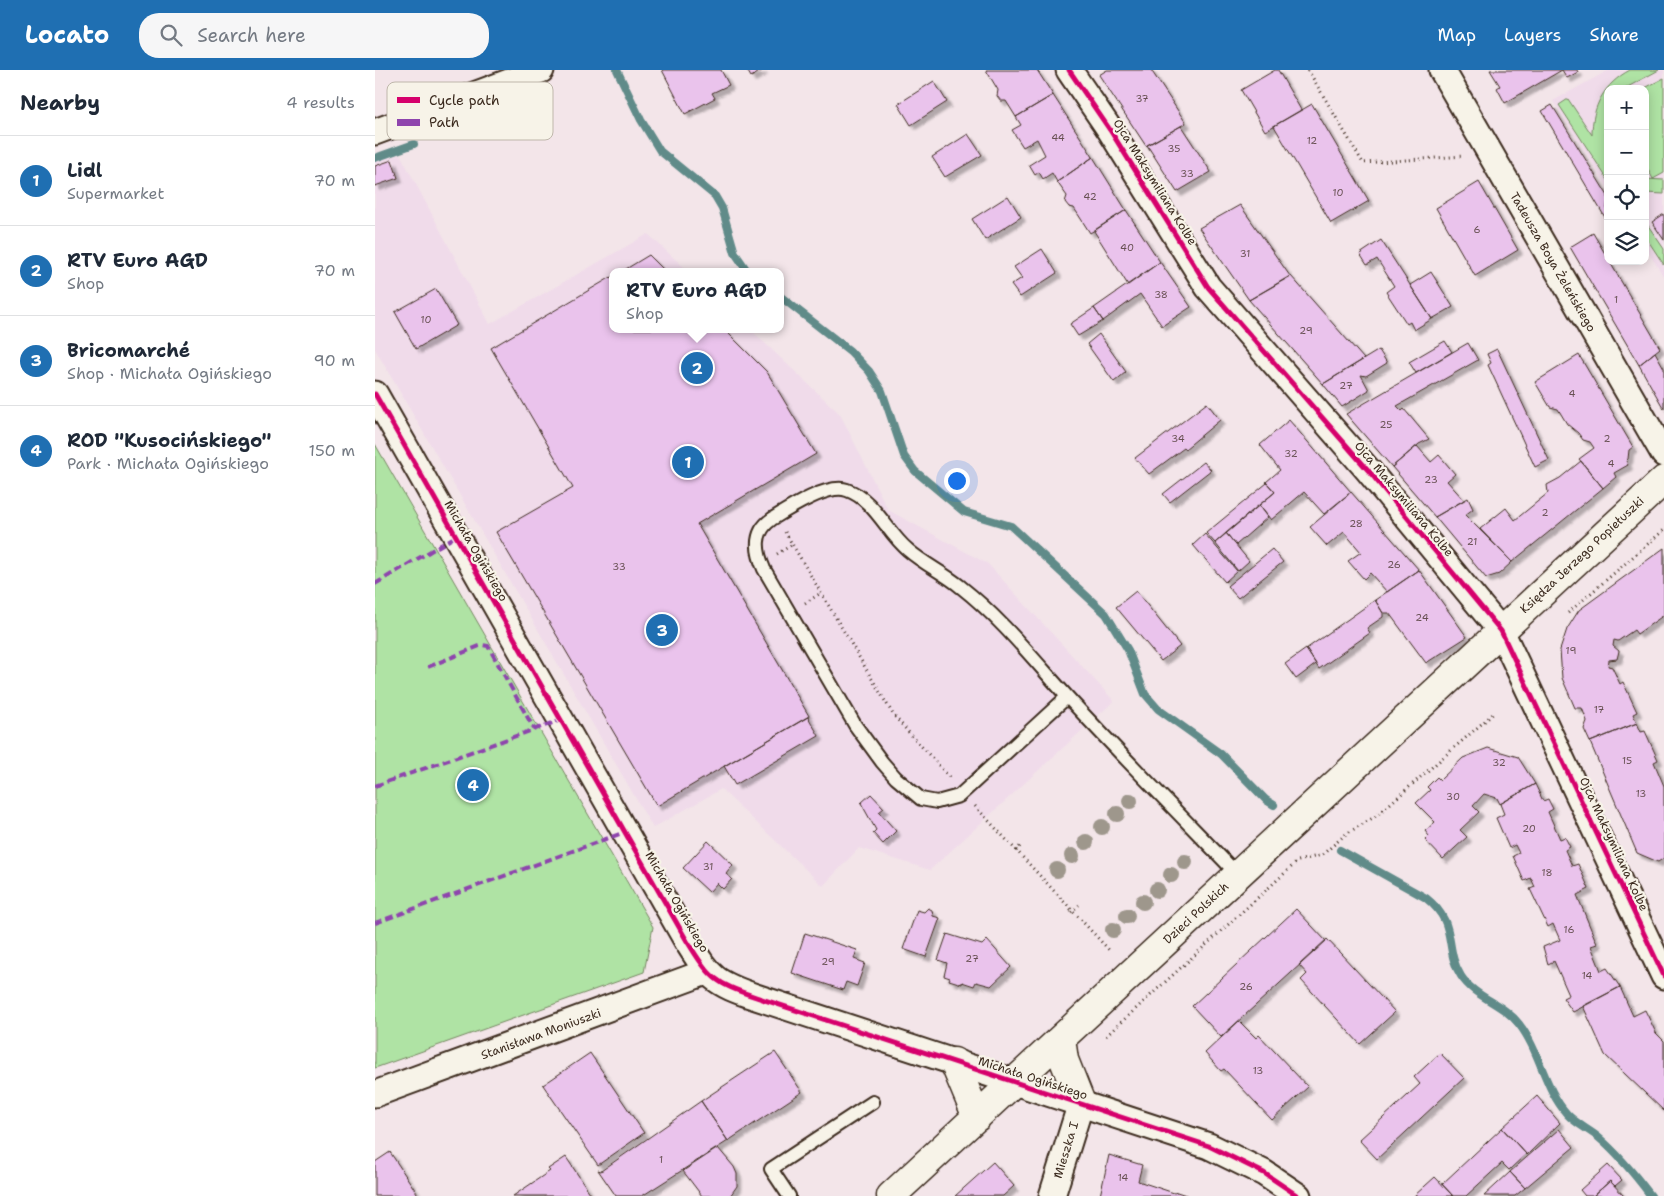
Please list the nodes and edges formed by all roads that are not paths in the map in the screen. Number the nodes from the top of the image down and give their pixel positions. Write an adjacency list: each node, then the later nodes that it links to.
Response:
1 (541, 70): 4 (street)
2 (1069, 70): 10 (street, Ojca Maksymiliana Kolbe)
3 (1441, 70): 8 (street, Tadeusza Boya Żeleńskiego)
4 (509, 82)
5 (387, 128): 6 (street)
6 (375, 132)
7 (375, 394): 14 (street, Michała Ogińskiego)
8 (1664, 454)
9 (1664, 480): 10 (street, Księdza Jerzego Popiełuszki)
10 (1501, 631): 12 (street, Dzieci Polskich); 13 (street, Ojca Maksymiliana Kolbe)
11 (1067, 697): 11 (lane); 12 (lane)
12 (1237, 875): 16 (street, Dzieci Polskich)
13 (1657, 942): 15 (street, Ojca Maksymiliana Kolbe)
14 (707, 972): 17 (street, Michała Ogińskiego); 19 (street, Stanisława Moniuszki)
15 (1664, 976)
16 (1061, 1039): 18 (street, Dzieci Polskich); 21 (street)
17 (954, 1062): 18 (street, Michała Ogińskiego); 22 (street)
18 (1014, 1083): 21 (street, Michała Ogińskiego); 22 (street, Dzieci Polskich)
19 (375, 1094)
20 (873, 1102): 23 (lane)
21 (1081, 1103): 25 (street, Mieszka I); 26 (street, Michała Ogińskiego)
22 (977, 1116): 24 (street, Dzieci Polskich)
23 (789, 1196)
24 (891, 1196)
25 (1052, 1196)
26 (1298, 1196)

